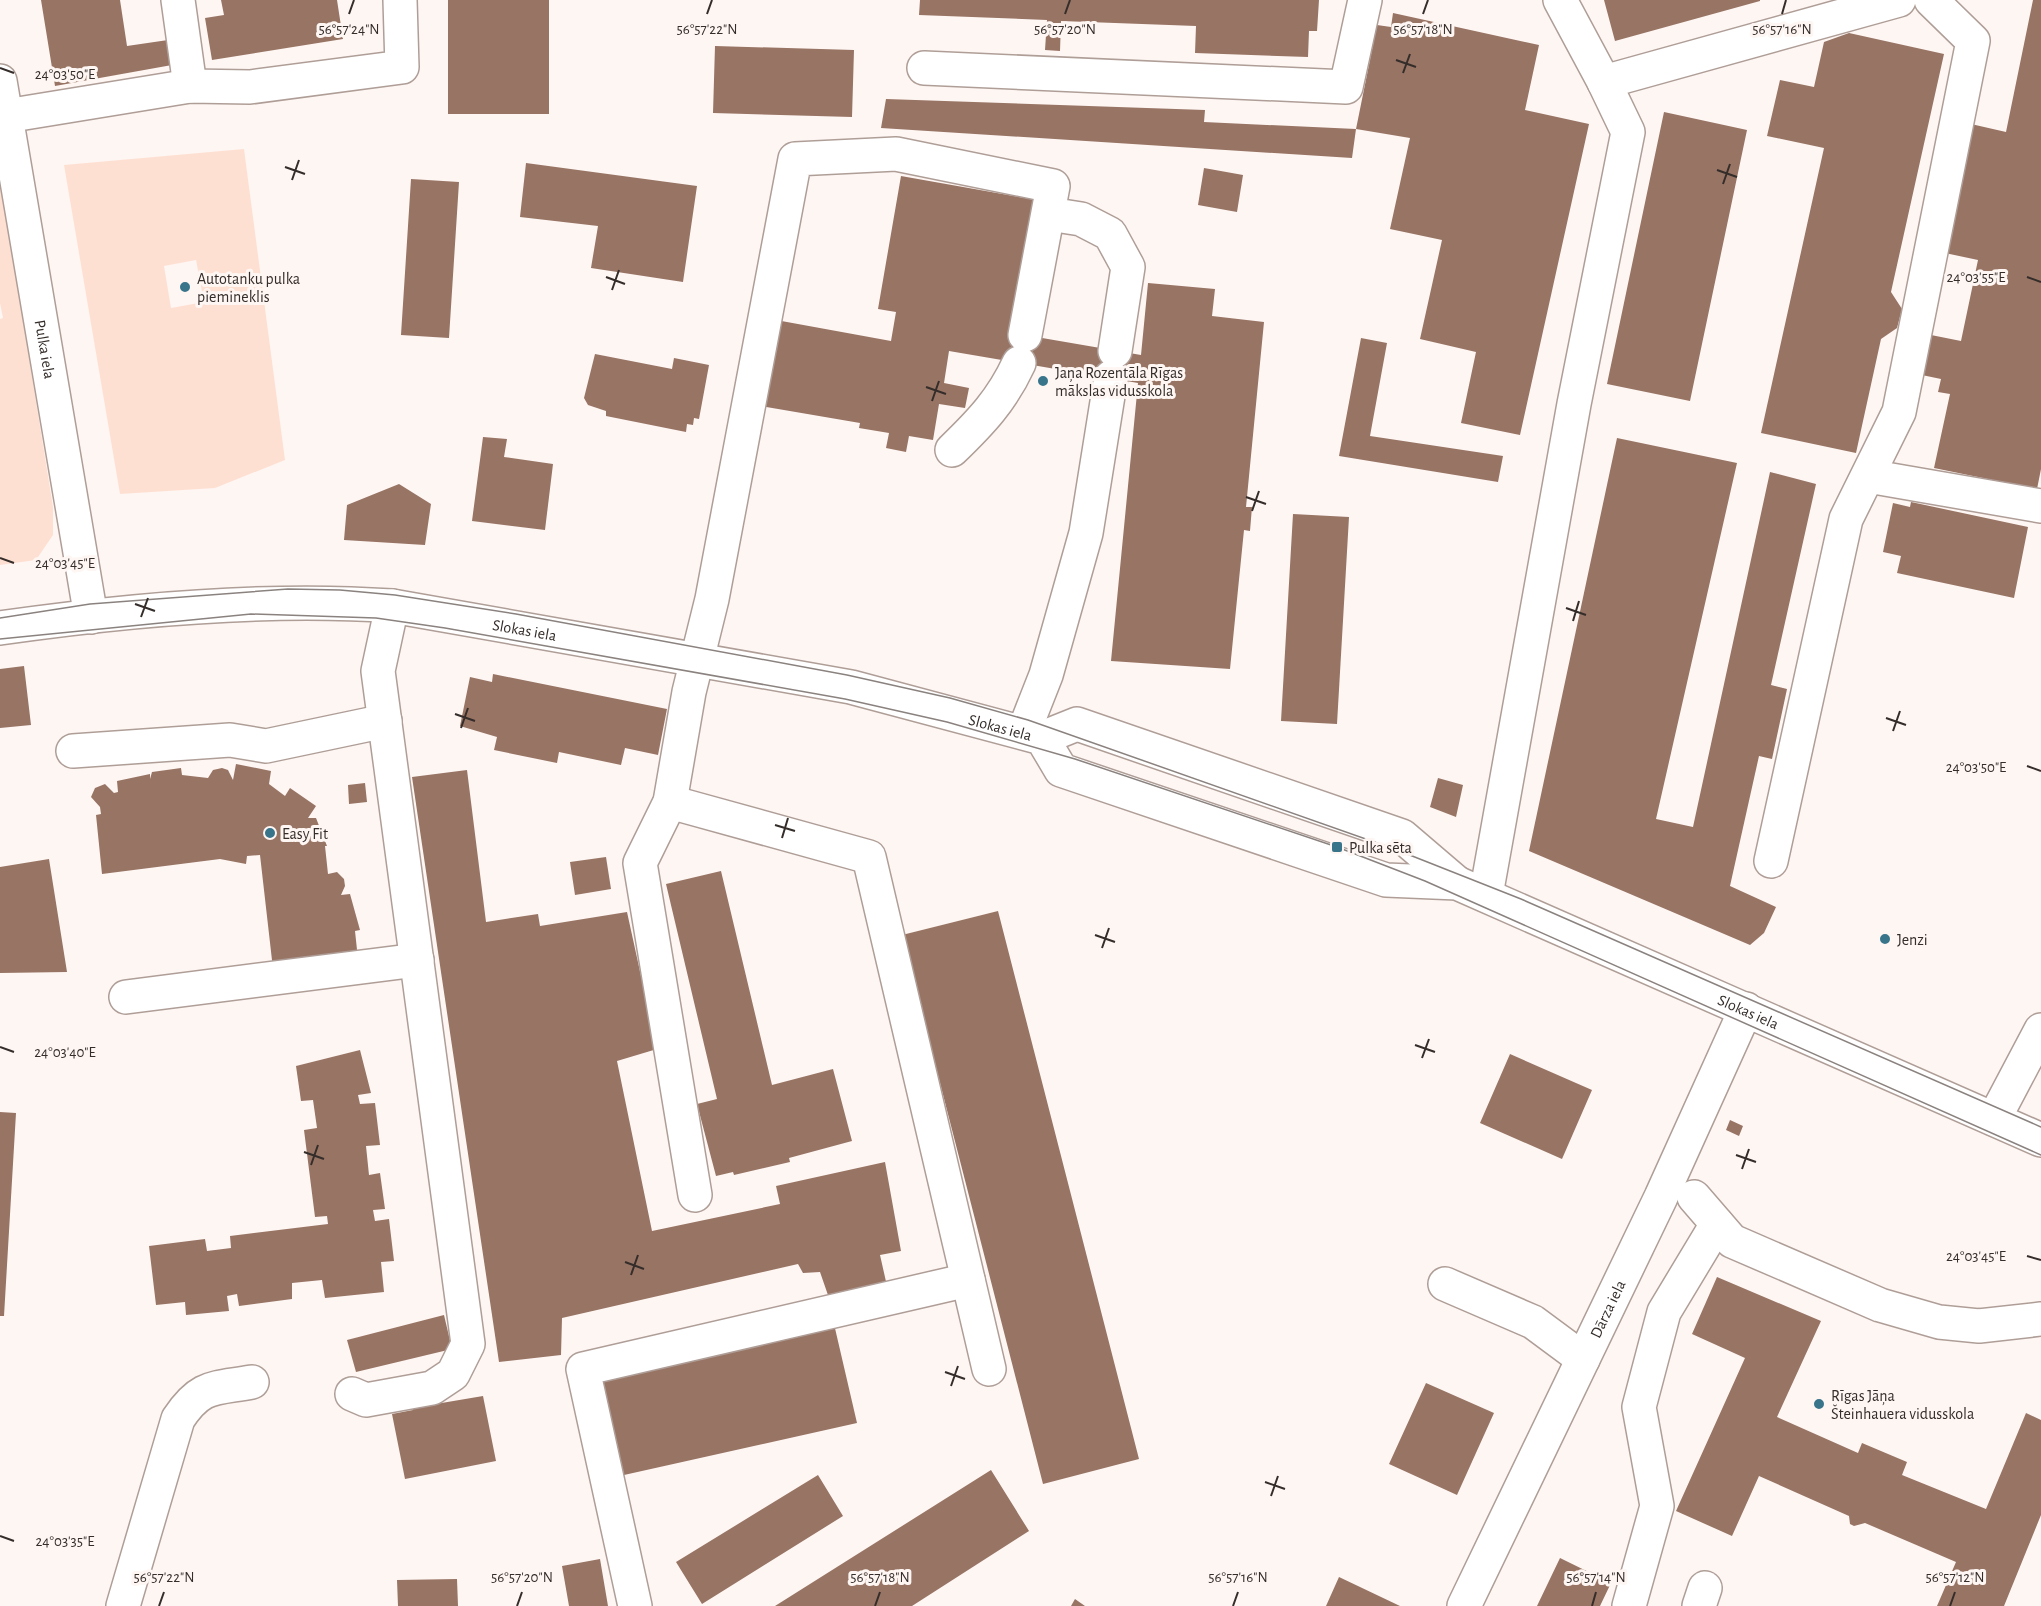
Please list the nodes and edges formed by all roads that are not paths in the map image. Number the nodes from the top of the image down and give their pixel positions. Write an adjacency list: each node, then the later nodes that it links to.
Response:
1 (178, 0): 10 (street)
2 (400, 0): 10 (street)
3 (1365, 0): 7 (street)
4 (1560, 0): 9 (street)
5 (1899, 0): 9 (street)
6 (1931, 0): 14 (street)
7 (924, 68)
8 (0, 81): 11 (street, Pulka iela)
9 (1604, 82): 25 (street)
10 (190, 86): 11 (street)
11 (6, 116): 17 (street, Pulka iela)
12 (1048, 214): 13 (street); 19 (street); 21 (street)
13 (952, 450)
14 (1868, 476): 15 (street); 24 (street)
15 (2041, 506)
16 (392, 606): 17 (street, Slokas iela); 19 (street, Slokas iela); 20 (street)
17 (92, 617): 18 (street, Slokas iela)
18 (0, 628)
19 (698, 662): 21 (street, Slokas iela); 23 (street)
20 (385, 721): 22 (street); 26 (street)
21 (1033, 735): 25 (street, Slokas iela); 25 (street, Slokas iela)
22 (73, 751)
23 (670, 802): 32 (street); 35 (street)
24 (1771, 861)
25 (1471, 889): 28 (street, Slokas iela)
26 (417, 960): 27 (street); 41 (street)
27 (126, 997)
28 (1746, 1009): 30 (street, Slokas iela); 38 (street, Dārza iela)
29 (2041, 1030): 30 (street)
30 (1994, 1119): 31 (street, Slokas iela)
31 (2041, 1140)
32 (695, 1195)
33 (1694, 1197): 34 (street)
34 (1717, 1224): 37 (street); 45 (street)
35 (968, 1280): 39 (street); 43 (street)
36 (1445, 1284): 38 (street)
37 (2041, 1319)
38 (1583, 1359): 44 (street, Dārza iela)
39 (989, 1369)
40 (252, 1382): 42 (street)
41 (352, 1394)
42 (123, 1606)
43 (635, 1606)
44 (1464, 1606)
45 (1629, 1606)

